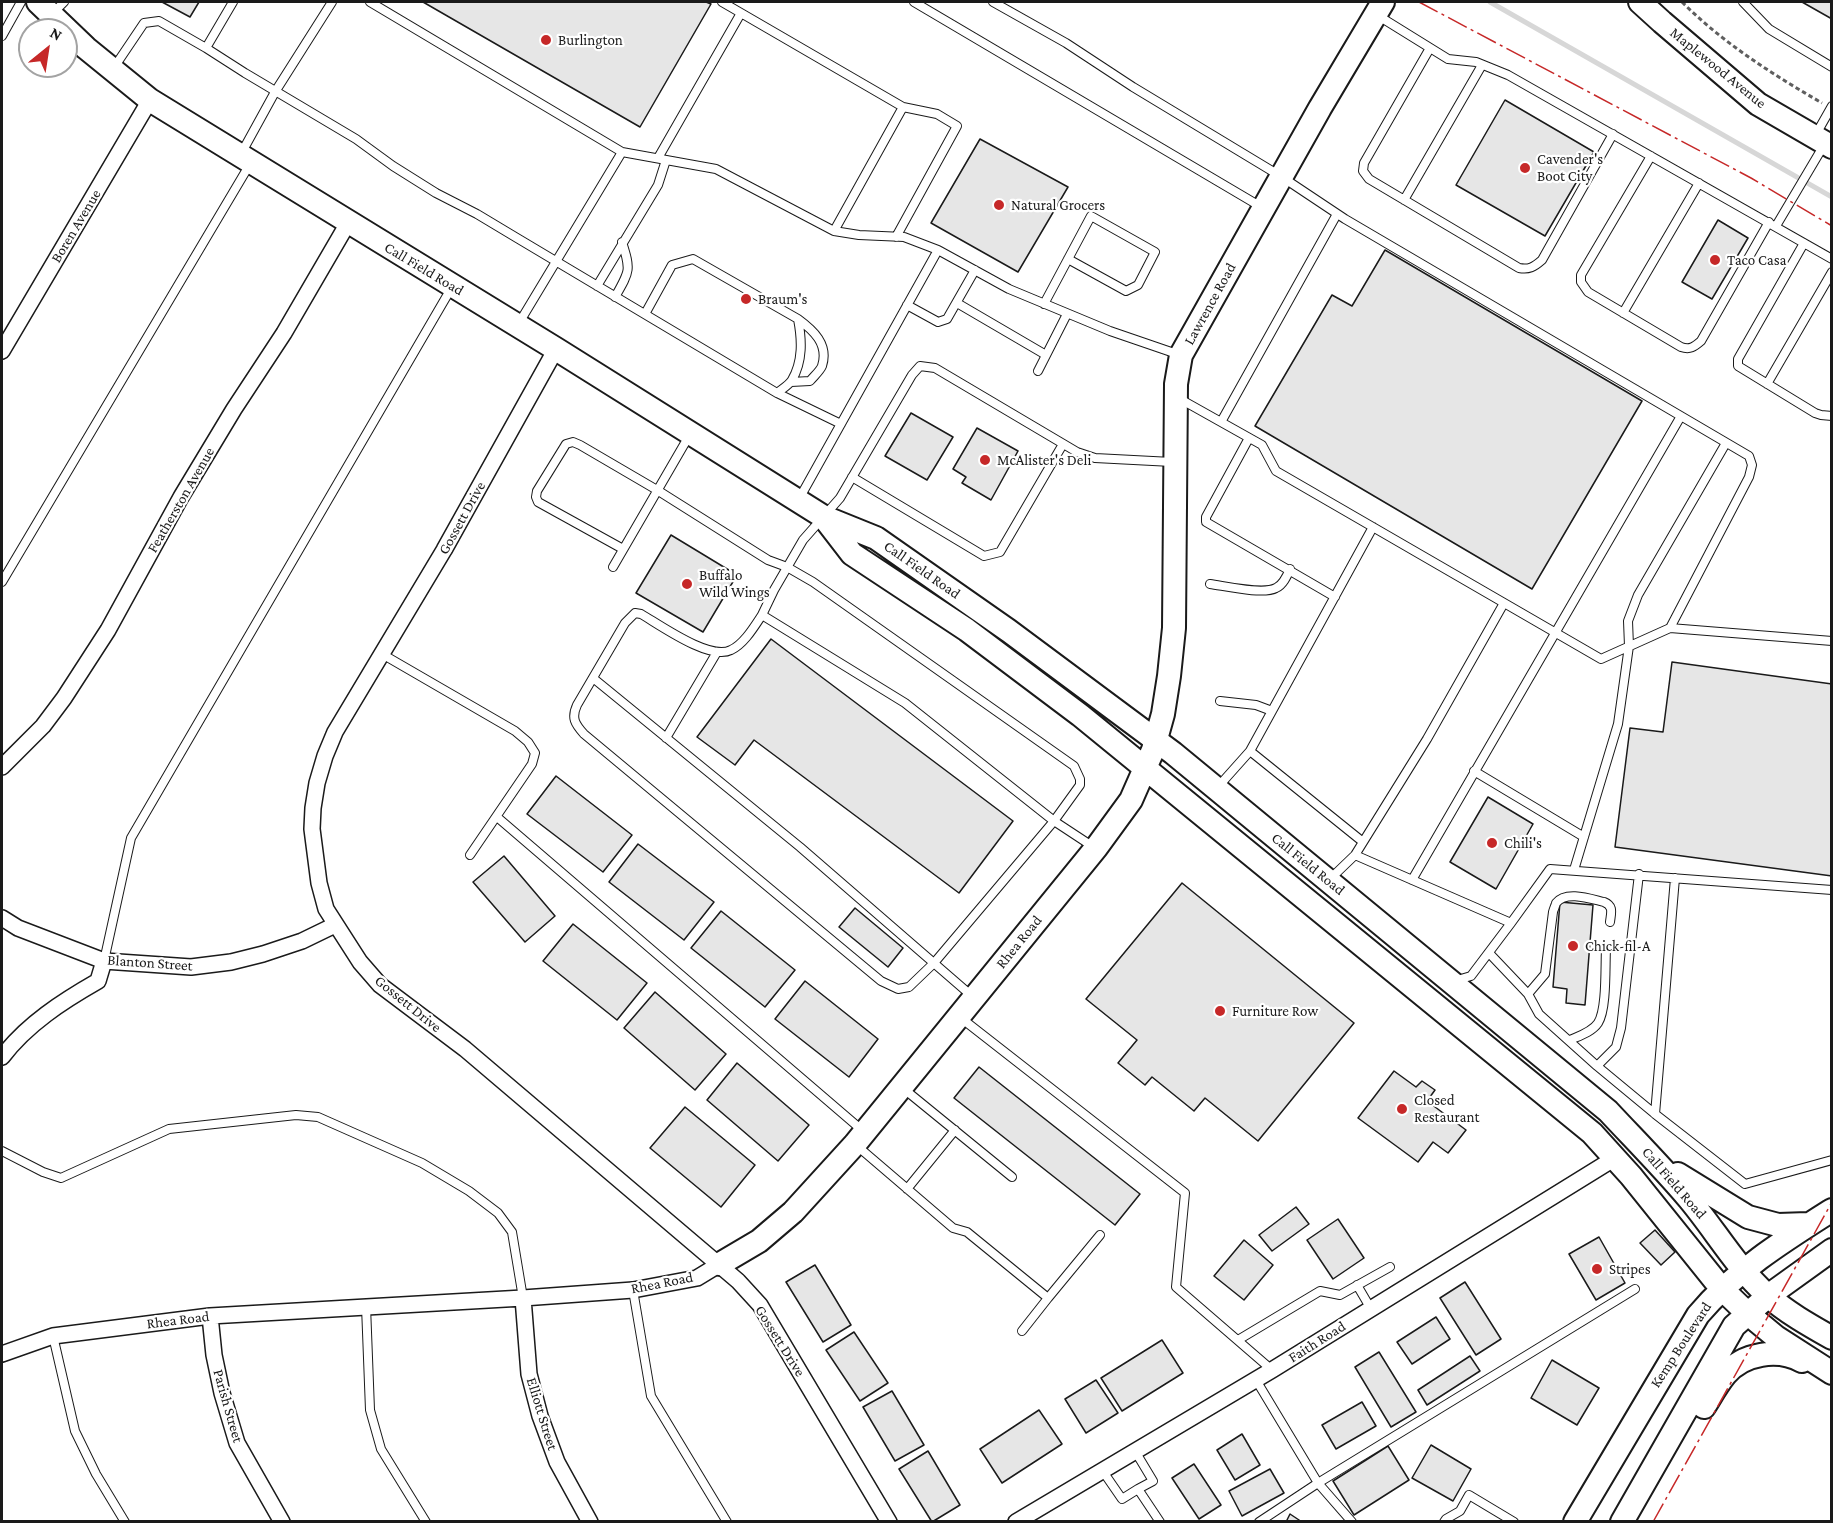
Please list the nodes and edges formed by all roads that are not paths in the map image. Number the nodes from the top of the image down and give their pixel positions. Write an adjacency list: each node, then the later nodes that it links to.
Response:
1 (21, 2): 13 (lane)
2 (233, 2): 14 (lane)
3 (332, 2): 19 (lane)
4 (370, 2): 25 (lane)
5 (722, 2): 12 (lane)
6 (914, 2): 32 (lane)
7 (993, 2): 29 (lane)
8 (1640, 2): 24 (main road, Maplewood Avenue)
9 (1743, 2): 17 (lane)
10 (51, 6): 18 (main road, Call Field Road)
11 (1380, 8): 15 (lane); 29 (main road, Lawrence Road)
12 (741, 13): 21 (lane); 28 (lane)
13 (2, 36)
14 (206, 48): 18 (lane); 19 (lane)
15 (1430, 48): 16 (lane); 31 (lane)
16 (1482, 65): 23 (lane); 31 (lane)
17 (1832, 67)
18 (113, 70): 20 (main road, Call Field Road)
19 (275, 92): 27 (lane); 43 (lane)
20 (150, 100): 27 (main road, Call Field Road); 58 (street, Boren Avenue)
21 (903, 107): 36 (lane); 37 (lane)
22 (1831, 107): 24 (lane)
23 (1613, 134): 26 (lane); 31 (lane)
24 (1824, 143): 35 (lane)
25 (622, 152): 28 (lane); 43 (lane)
26 (1651, 156): 30 (lane); 52 (lane)
27 (245, 159): 34 (main road, Call Field Road); 84 (lane)
28 (662, 159): 36 (lane); 38 (lane)
29 (1282, 177): 32 (main road, Lawrence Road); 33 (lane)
30 (1699, 183): 35 (lane); 52 (lane)
31 (1404, 200)
32 (1264, 208): 60 (main road, Lawrence Road)
33 (1337, 214): 66 (lane); 68 (lane)
34 (348, 223): 46 (main road, Call Field Road); 101 (street, Featherston Avenue)
35 (1772, 224): 39 (lane); 52 (lane)
36 (834, 231): 37 (lane)
37 (896, 237): 40 (lane)
38 (622, 242): 47 (lane); 48 (lane)
39 (1804, 243): 42 (lane); 63 (lane)
40 (938, 250): 44 (lane); 51 (lane)
41 (1068, 259): 41 (lane); 50 (lane)
42 (1832, 259)
43 (556, 261): 47 (lane); 56 (lane)
44 (975, 270): 49 (lane); 50 (lane)
45 (1832, 272): 63 (lane)
46 (452, 286): 56 (main road, Call Field Road); 124 (lane)
47 (597, 286): 48 (lane)
48 (615, 297): 53 (lane)
49 (957, 303): 51 (lane); 59 (lane)
50 (1044, 304): 54 (lane)
51 (907, 305): 69 (lane)
52 (1623, 313)
53 (645, 314): 55 (lane); 64 (lane)
54 (1067, 314): 59 (lane); 60 (lane)
55 (798, 319): 62 (lane); 62 (lane)
56 (517, 326): 57 (main road, Call Field Road)
57 (556, 349): 70 (main road, Call Field Road); 94 (street, Gossett Drive)
58 (2, 351)
59 (1046, 355): 61 (lane)
60 (1181, 355): 65 (main road, Lawrence Road)
61 (1038, 371)
62 (791, 382): 64 (lane)
63 (1767, 384): 67 (lane)
64 (777, 393): 69 (lane)
65 (1176, 397): 68 (lane); 74 (main road, Lawrence Road)
66 (1681, 416): 72 (lane); 90 (lane)
67 (1832, 416)
68 (1221, 422): 71 (lane)
69 (841, 424): 77 (lane)
70 (690, 434): 76 (lane); 77 (main road, Call Field Road)
71 (1249, 438): 79 (lane); 83 (lane)
72 (1726, 443): 89 (lane); 92 (lane)
73 (1063, 444): 74 (lane); 75 (lane); 75 (lane)
74 (1175, 462): 100 (main road, Lawrence Road)
75 (852, 477): 78 (lane)
76 (657, 490): 80 (lane); 80 (lane); 82 (lane)
77 (798, 501): 78 (main road, Call Field Road)
78 (824, 518): 82 (lane); 100 (main road, Call Field Road); 100 (main road, Call Field Road)
79 (1373, 528): 86 (lane); 87 (lane)
80 (623, 549): 81 (lane)
81 (613, 567)
82 (787, 567): 88 (lane); 105 (lane)
83 (1290, 569): 85 (lane); 86 (lane)
84 (2, 582)
85 (1210, 584)
86 (1335, 597): 97 (lane)
87 (1504, 603): 90 (lane); 107 (lane)
88 (762, 615): 93 (lane); 105 (lane)
89 (1670, 628): 91 (lane); 92 (lane)
90 (1555, 632): 92 (lane); 102 (lane)
91 (1832, 641)
92 (1629, 646): 106 (lane)
93 (717, 652): 95 (lane); 98 (lane)
94 (382, 654): 104 (lane); 121 (street, Gossett Drive)
95 (593, 678): 98 (lane); 125 (lane)
96 (1220, 701): 97 (lane)
97 (1272, 711): 99 (lane)
98 (666, 738): 125 (lane)
99 (1250, 751): 103 (lane); 107 (lane)
100 (1151, 753): 103 (main road, Call Field Road); 108 (main road, Rhea Road); 117 (main road, Call Field Road)
101 (2, 767)
102 (1474, 771): 106 (lane); 114 (lane)
103 (1216, 789): 115 (main road, Call Field Road)
104 (497, 817): 109 (lane); 137 (lane)
105 (1054, 820): 108 (lane); 125 (lane)
106 (1584, 837): 111 (lane)
107 (1363, 842): 110 (lane)
108 (1096, 848): 128 (main road, Rhea Road)
109 (470, 855)
110 (1354, 855): 114 (lane); 115 (lane)
111 (1574, 870): 112 (lane); 120 (lane)
112 (1639, 874): 113 (lane); 133 (lane)
113 (1675, 878): 116 (lane); 135 (lane)
114 (1412, 880): 120 (lane)
115 (1328, 881): 117 (main road); 126 (main road, Call Field Road)
116 (1832, 890)
117 (1306, 900): 129 (main road, Call Field Road)
118 (2, 918): 124 (street, Blanton Street)
119 (1610, 922): 127 (lane)
120 (1511, 923): 123 (lane)
121 (335, 926): 124 (street, Blanton Street); 148 (street, Gossett Drive)
122 (1606, 949): 131 (lane)
123 (1489, 953): 126 (lane); 127 (lane)
124 (104, 961): 132 (street)
125 (934, 963): 128 (lane)
126 (1450, 982): 129 (main road); 140 (main road, Call Field Road)
127 (1528, 994): 131 (lane)
128 (974, 998): 130 (main road, Rhea Road)
129 (1432, 1004): 139 (main road, Call Field Road)
130 (959, 1017): 134 (main road, Rhea Road); 165 (lane)
131 (1570, 1040): 133 (lane)
132 (2, 1057)
133 (1597, 1066): 135 (lane)
134 (902, 1087): 136 (lane); 137 (main road, Rhea Road)
135 (1656, 1114): 141 (lane)
136 (955, 1130): 142 (lane); 143 (lane)
137 (860, 1138): 143 (lane); 148 (main road, Rhea Road)
138 (2, 1151): 156 (lane)
139 (1615, 1158): 152 (main road, Call Field Road); 159 (street, Faith Road)
140 (1653, 1158): 145 (main road); 150 (main road, Call Field Road)
141 (1832, 1161)
142 (1012, 1177)
143 (907, 1189): 157 (lane)
144 (1832, 1210): 145 (main road, Kemp Boulevard)
145 (1810, 1224): 150 (main road, Kemp Boulevard)
146 (1100, 1234): 157 (lane)
147 (1832, 1250): 155 (main road)
148 (720, 1264): 154 (street, Rhea Road); 180 (street, Gossett Drive)
149 (1390, 1267): 151 (lane)
150 (1744, 1270): 152 (main road, Kemp Boulevard); 155 (main road, Call Field Road)
151 (1357, 1286): 159 (lane); 165 (lane)
152 (1721, 1288): 160 (main road, Call Field Road); 187 (main road, Kemp Boulevard)
153 (1635, 1289): 173 (lane)
154 (633, 1290): 156 (street, Rhea Road); 179 (lane)
155 (1768, 1296): 160 (main road); 164 (main road, Call Field Road)
156 (523, 1298): 158 (street, Rhea Road); 178 (street, Elliott Street)
157 (1048, 1298): 162 (lane)
158 (366, 1306): 161 (street, Rhea Road); 177 (lane)
159 (1371, 1309): 167 (street, Faith Road)
160 (1747, 1313): 168 (main road, Call Field Road); 170 (main road)
161 (210, 1316): 163 (street, Rhea Road); 176 (street, Parish Street)
162 (1022, 1331)
163 (53, 1336): 166 (street, Rhea Road); 175 (lane)
164 (1832, 1338)
165 (1238, 1340): 167 (lane)
166 (2, 1354)
167 (1272, 1370): 169 (street, Faith Road)
168 (1832, 1374): 170 (main road)
169 (1256, 1380): 171 (street, Faith Road); 173 (lane)
170 (1666, 1446): 188 (main road)
171 (1134, 1451): 172 (street, Faith Road); 174 (lane)
172 (1102, 1470): 174 (lane); 181 (street, Faith Road)
173 (1318, 1482): 183 (lane); 184 (lane)
174 (1138, 1489): 182 (lane)
175 (124, 1521)
176 (282, 1521)
177 (426, 1521)
178 (590, 1521)
179 (727, 1521)
180 (889, 1521)
181 (1016, 1521)
182 (1160, 1521)
183 (1259, 1521)
184 (1352, 1521)
185 (1444, 1521): 186 (lane)
186 (1514, 1521)
187 (1575, 1521)
188 (1622, 1521)

